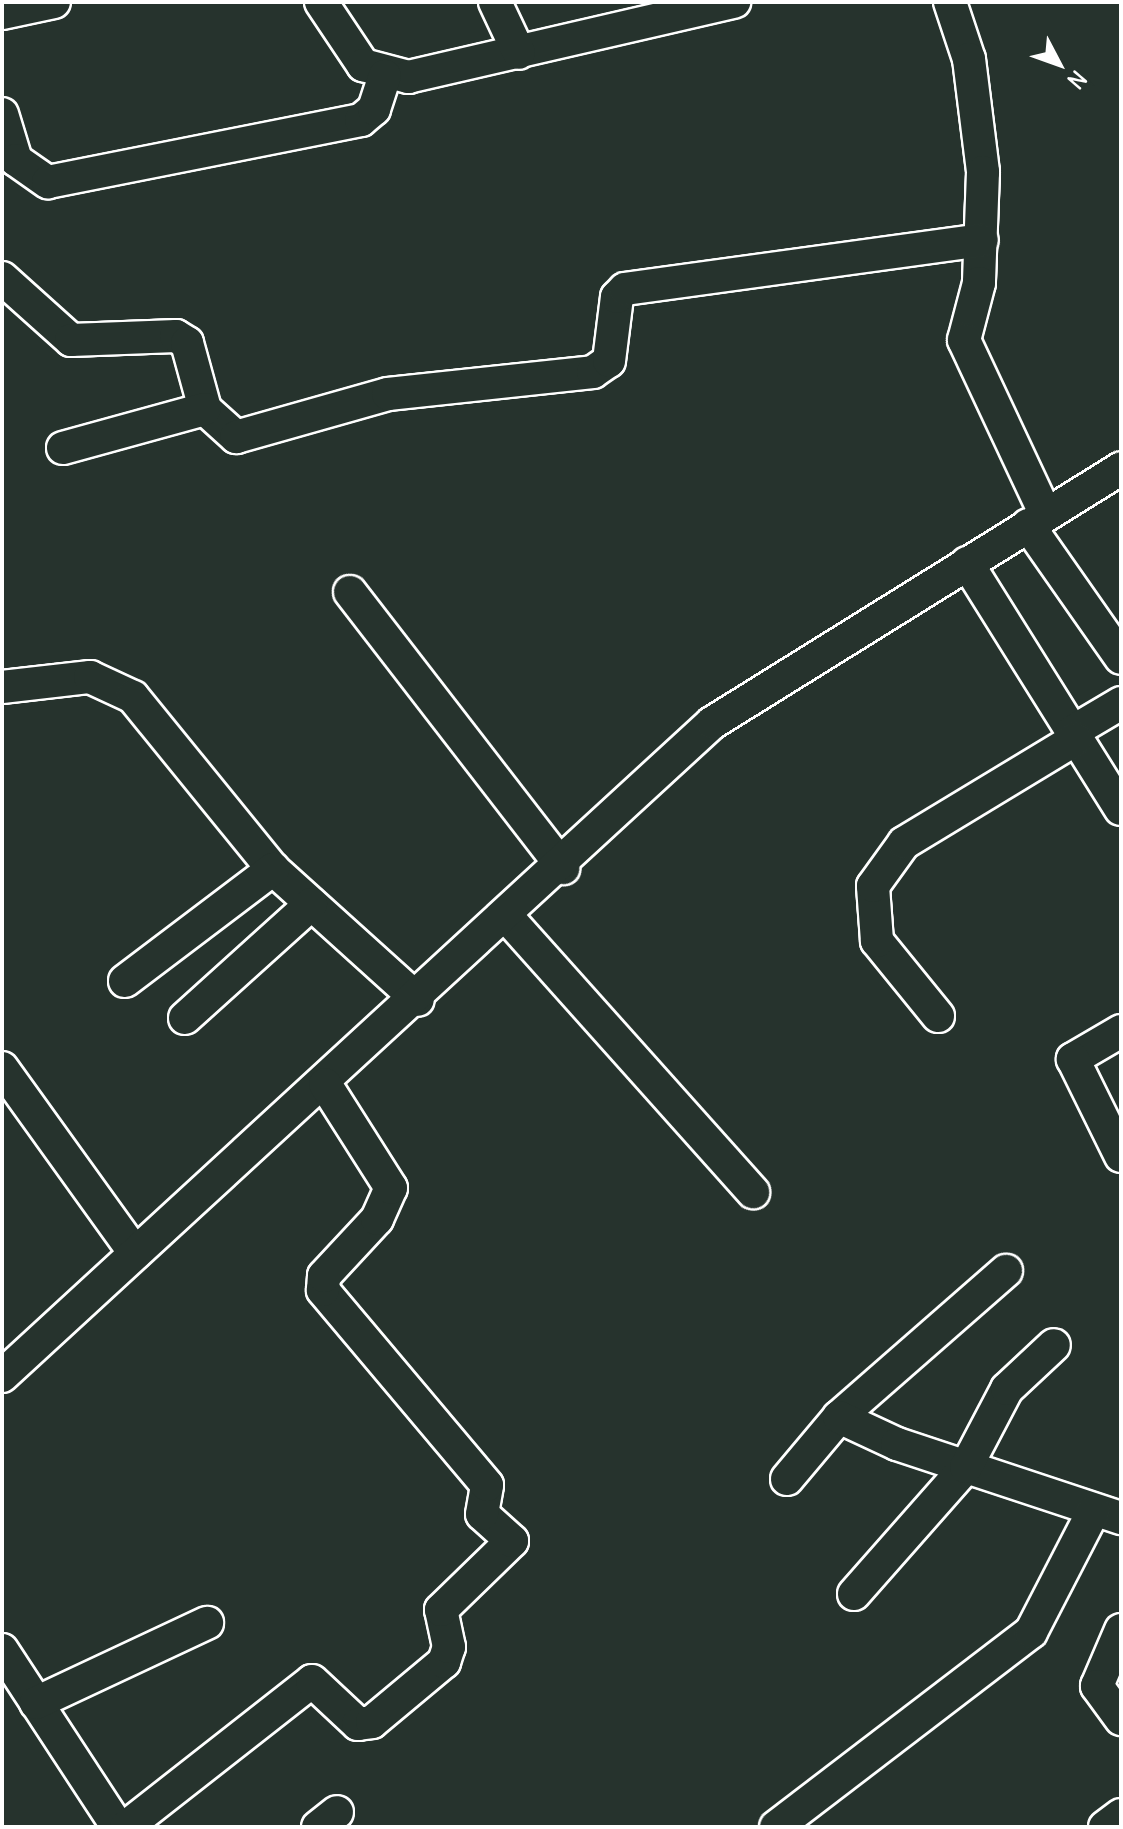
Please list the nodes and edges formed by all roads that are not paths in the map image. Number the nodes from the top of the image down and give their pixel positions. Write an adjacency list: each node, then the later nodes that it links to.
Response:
1 (54, 2): 6 (street)
2 (321, 2): 8 (street)
3 (495, 2): 7 (street)
4 (734, 2): 7 (street)
5 (950, 2): 10 (street)
6 (2, 13)
7 (519, 53): 8 (street)
8 (385, 76): 9 (street)
9 (2, 114)
10 (982, 240): 12 (street); 15 (street)
11 (2, 278): 12 (street)
12 (205, 409): 13 (street)
13 (63, 448)
14 (1121, 468): 15 (street)
15 (1037, 520): 16 (street); 18 (street)
16 (967, 563): 21 (street); 23 (street)
17 (350, 592): 23 (street)
18 (1121, 658)
19 (2, 687): 24 (street)
20 (1121, 703): 21 (street)
21 (1074, 736): 22 (street); 29 (street)
22 (1121, 809)
23 (563, 868): 26 (street)
24 (273, 869): 25 (street); 27 (street)
25 (311, 904): 28 (street); 30 (street)
26 (508, 918): 28 (street); 35 (street)
27 (125, 981)
28 (418, 1000): 33 (street)
29 (938, 1016)
30 (185, 1018)
31 (1121, 1031): 34 (street)
32 (2, 1068): 36 (street)
33 (325, 1084): 36 (street); 51 (street)
34 (1121, 1156)
35 (753, 1192)
36 (135, 1253): 39 (street)
37 (1006, 1271): 40 (street)
38 (1054, 1345): 41 (street)
39 (2, 1376)
40 (839, 1417): 41 (street); 42 (street)
41 (966, 1467): 43 (street); 44 (street)
42 (787, 1479)
43 (1108, 1514): 52 (street)
44 (854, 1594)
45 (207, 1623): 48 (street)
46 (1121, 1630): 49 (street)
47 (8, 1671): 48 (street)
48 (36, 1703): 51 (street)
49 (1121, 1719)
50 (1121, 1815): 53 (street)
51 (111, 1824)
52 (776, 1827)
53 (1105, 1827)

